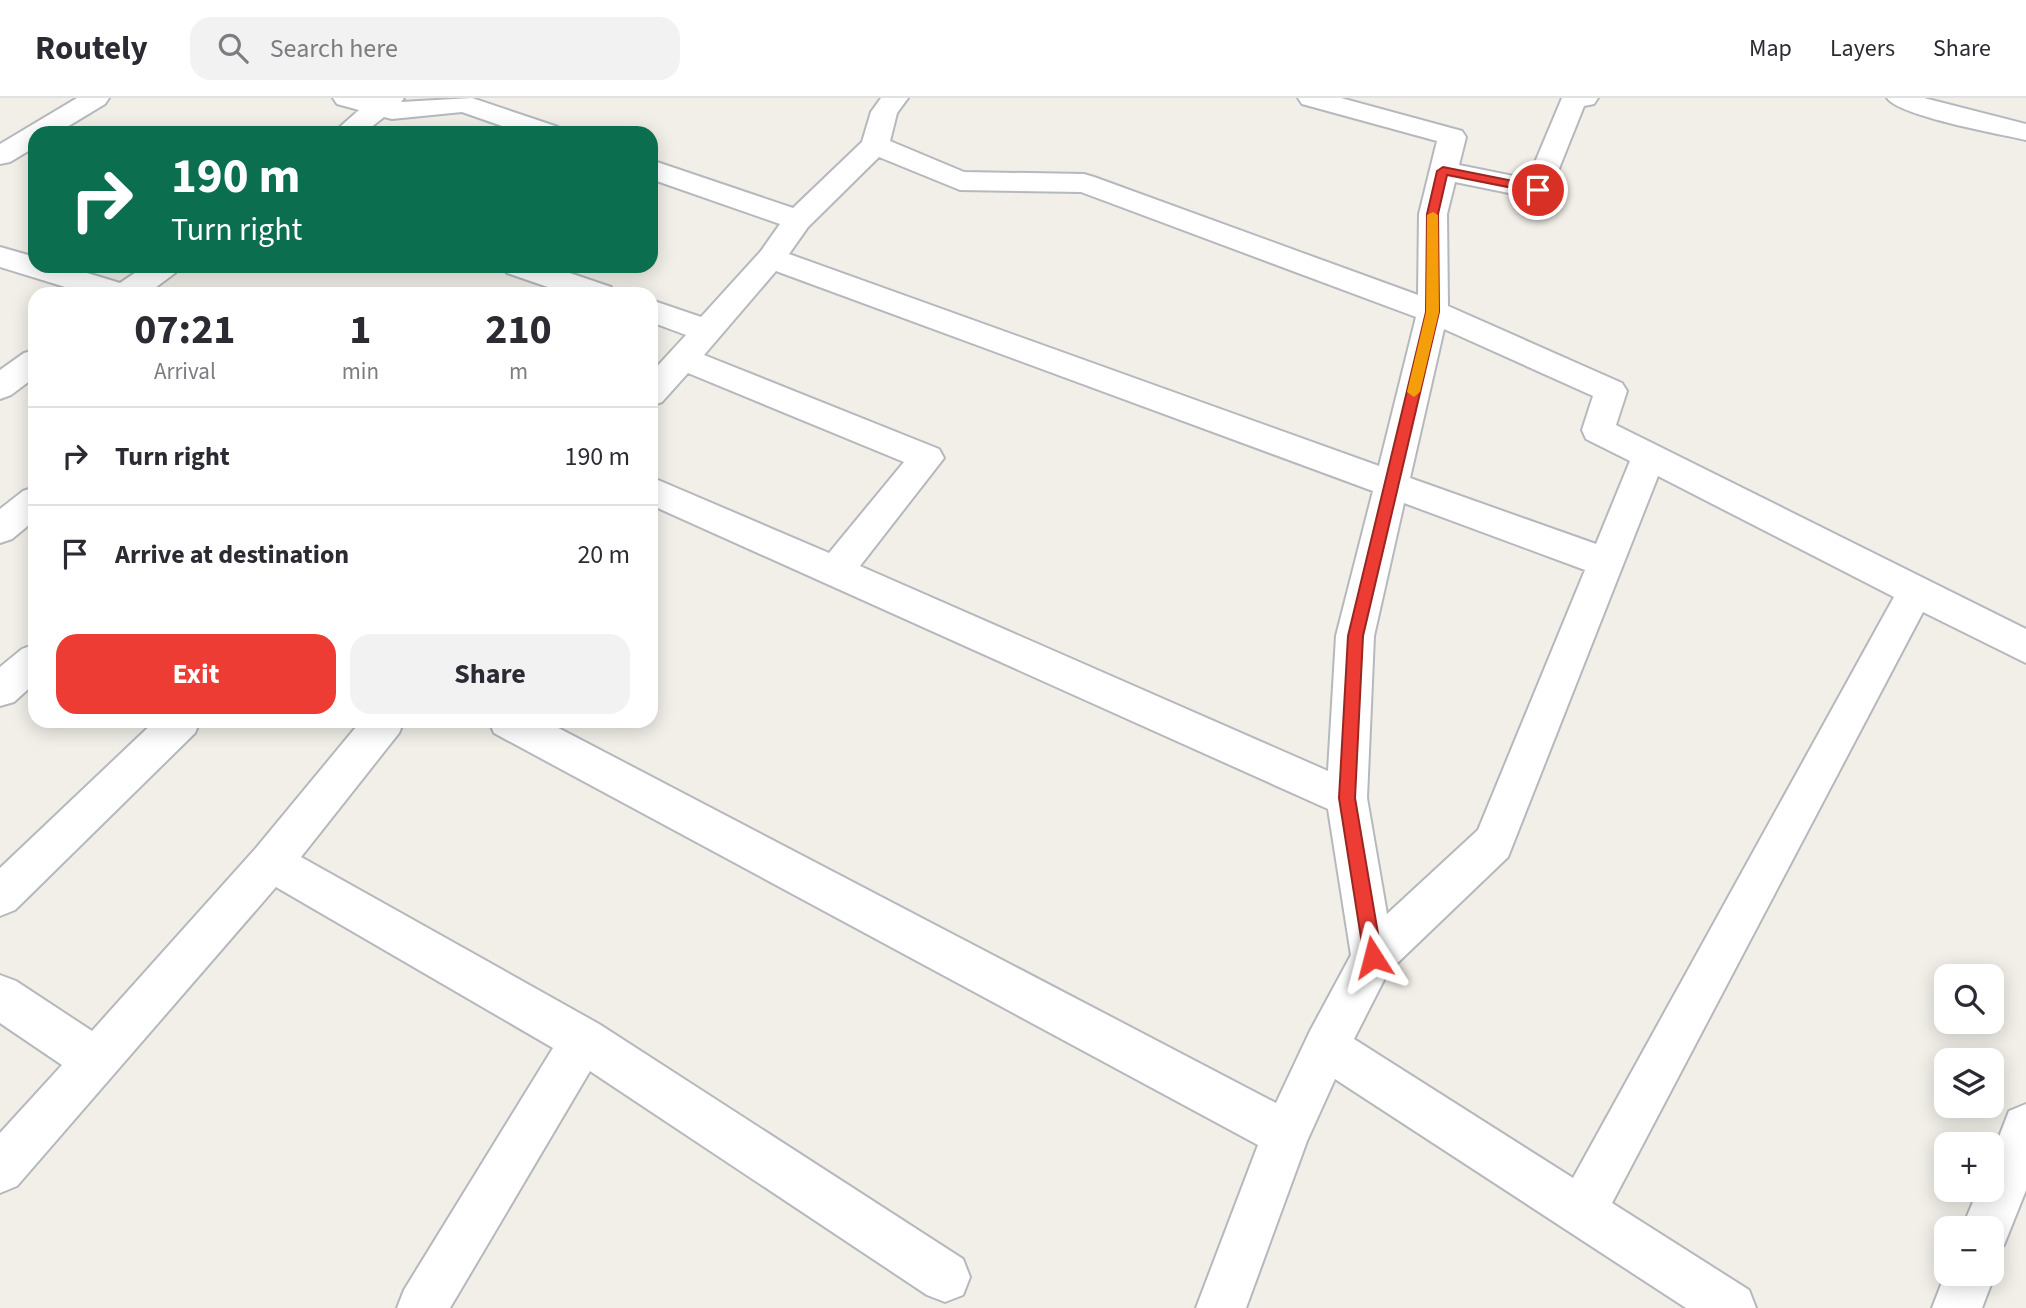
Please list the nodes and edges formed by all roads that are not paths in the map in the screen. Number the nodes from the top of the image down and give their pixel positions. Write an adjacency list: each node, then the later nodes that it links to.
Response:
1 (96, 98): 8 (street)
2 (346, 98): 7 (street)
3 (895, 98): 13 (street)
4 (1311, 98): 16 (street)
5 (1585, 98): 16 (street)
6 (1900, 98): 11 (street)
7 (386, 103): 9 (street); 10 (street)
8 (50, 126)
9 (356, 126)
10 (528, 126)
11 (2026, 132)
12 (28, 139): 14 (street)
13 (874, 145): 17 (street); 27 (street)
14 (0, 156)
15 (658, 171): 17 (street)
16 (1443, 171): 27 (street)
17 (798, 220): 19 (street)
18 (0, 257): 20 (street)
19 (771, 258): 29 (street); 35 (street)
20 (28, 265)
21 (54, 273): 24 (street)
22 (155, 273): 25 (street)
23 (538, 273): 26 (street)
24 (101, 287)
25 (134, 287)
26 (579, 287)
27 (1433, 312): 34 (street); 35 (street)
28 (658, 314): 29 (street)
29 (705, 330): 30 (street)
30 (681, 358): 32 (street); 40 (street)
31 (28, 366): 33 (street)
32 (658, 386)
33 (0, 387)
34 (1649, 456): 39 (street); 41 (street)
35 (1393, 483): 39 (street); 48 (street)
36 (658, 493): 40 (street)
37 (28, 506): 38 (street)
38 (0, 528)
39 (1604, 562): 51 (street)
40 (834, 573): 48 (street)
41 (1916, 590): 42 (street); 59 (street)
42 (2026, 647)
43 (28, 666): 44 (street)
44 (0, 690)
45 (174, 728): 50 (street)
46 (379, 728): 49 (street)
47 (521, 728): 56 (street)
48 (1347, 798): 51 (street)
49 (271, 862): 53 (street); 55 (street)
50 (0, 896)
51 (1373, 957): 54 (street)
52 (0, 997): 55 (street)
53 (583, 1040): 61 (street); 63 (street)
54 (1326, 1046): 56 (street); 59 (street)
55 (95, 1060): 58 (street)
56 (1286, 1134): 64 (street)
57 (2025, 1137): 60 (street)
58 (0, 1169)
59 (1582, 1210): 65 (street)
60 (1992, 1216)
61 (945, 1277)
62 (1965, 1286): 66 (street)
63 (422, 1308)
64 (1221, 1308)
65 (1731, 1308)
66 (1956, 1308)

